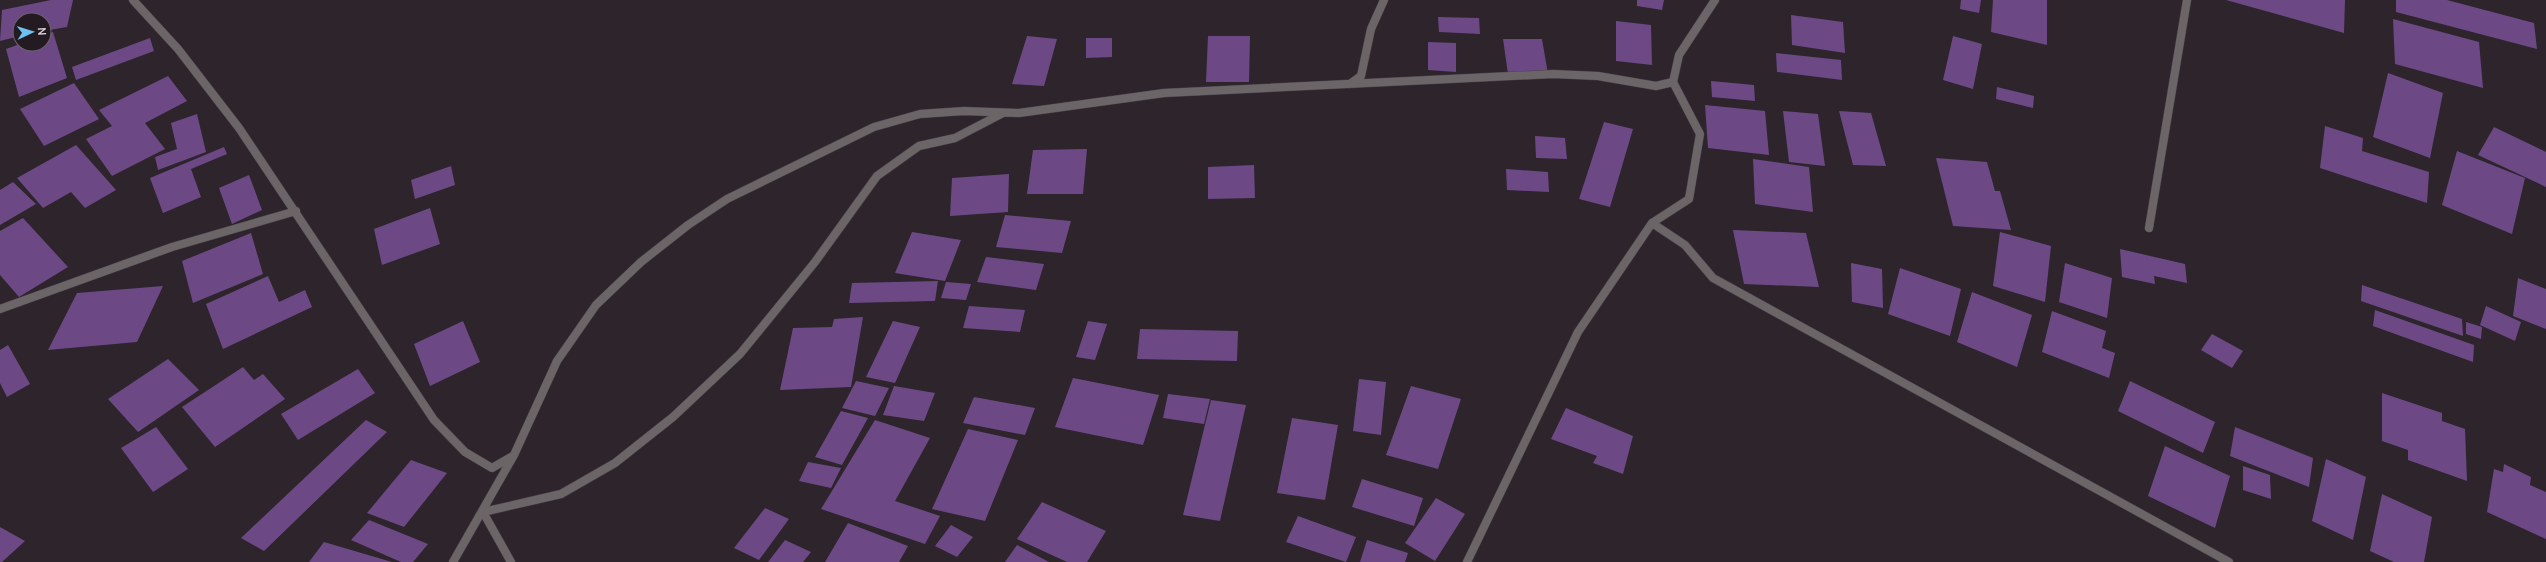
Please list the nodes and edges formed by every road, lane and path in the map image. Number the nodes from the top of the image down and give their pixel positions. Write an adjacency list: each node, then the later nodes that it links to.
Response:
1 (133, 0): 8 (street)
2 (1384, 0): 6 (street)
3 (1715, 0): 5 (street)
4 (2187, 0): 10 (street)
5 (1673, 82): 6 (street); 9 (street)
6 (1350, 84): 7 (street)
7 (1003, 113): 12 (street); 13 (street)
8 (296, 211): 11 (street); 12 (street)
9 (1652, 223): 16 (street); 17 (street)
10 (2149, 228)
11 (0, 309)
12 (514, 455): 13 (street)
13 (483, 512): 14 (street); 15 (street)
14 (453, 562)
15 (511, 562)
16 (1467, 562)
17 (2229, 562)

